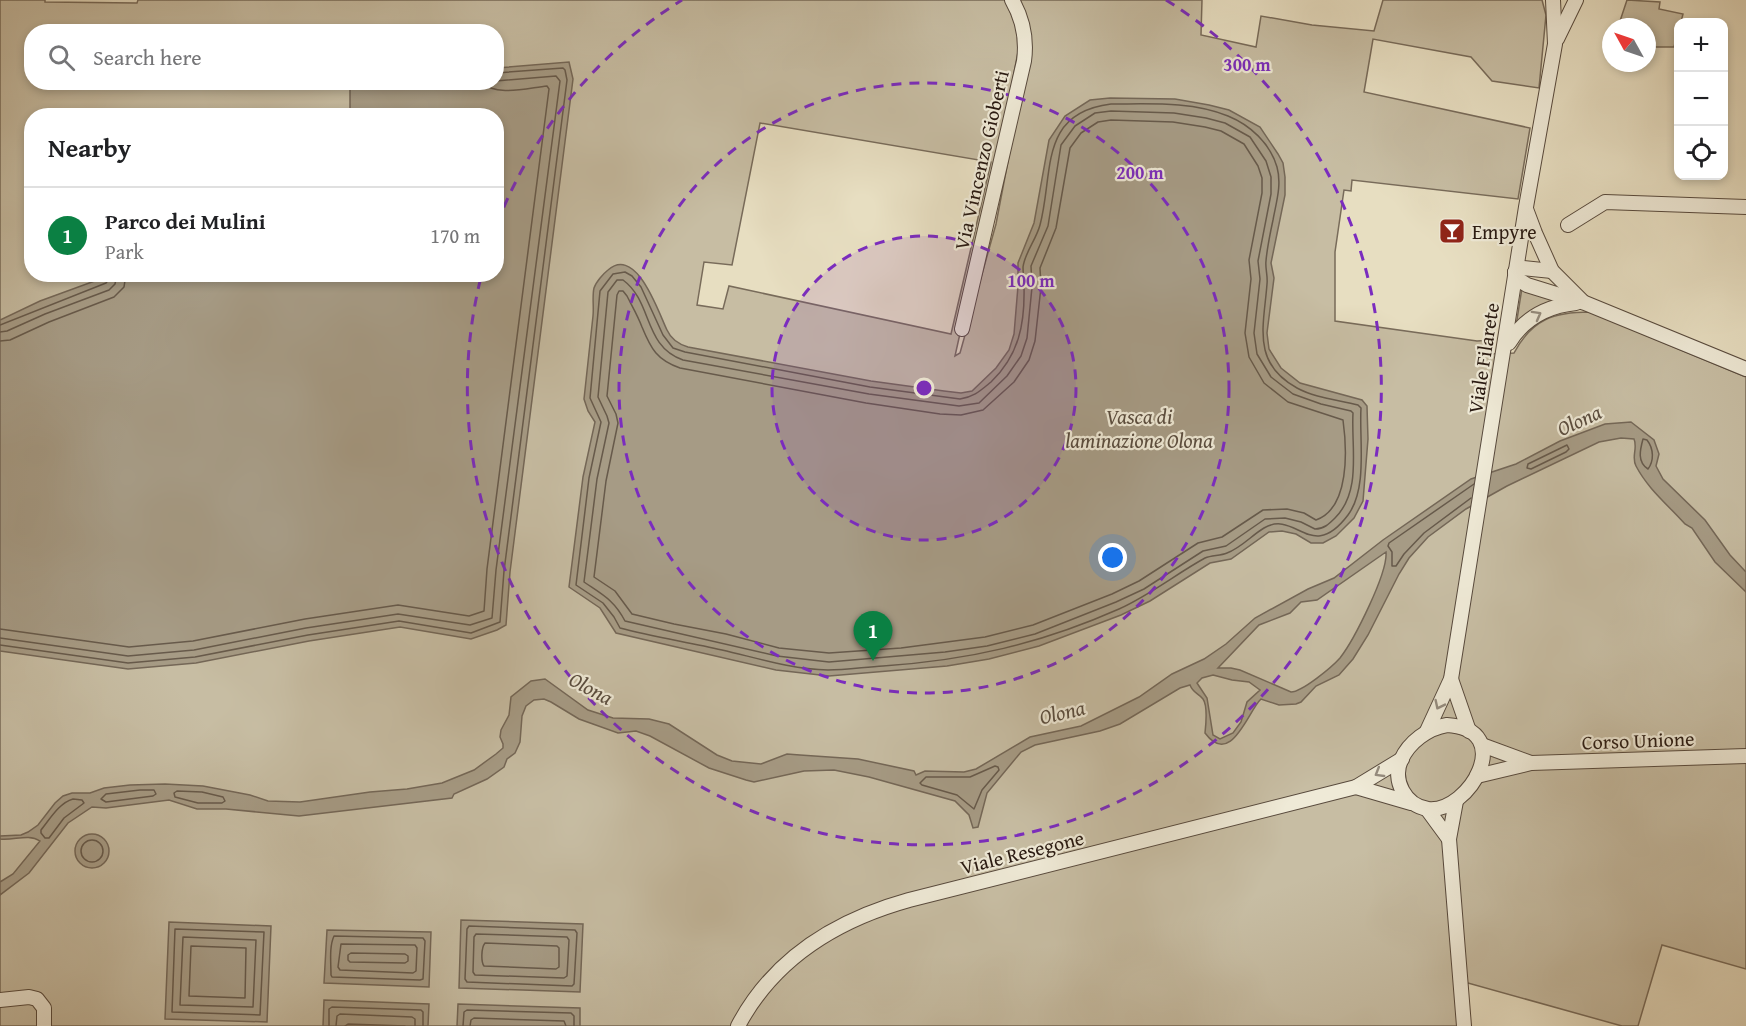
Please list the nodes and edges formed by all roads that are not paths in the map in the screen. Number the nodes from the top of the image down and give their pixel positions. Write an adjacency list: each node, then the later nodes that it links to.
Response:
1 (1012, 0): 11 (street, Via Vincenzo Gioberti)
2 (1553, 0): 4 (street, Viale Filarete)
3 (1576, 0): 4 (street, Viale Filarete)
4 (1555, 44): 5 (street, Viale Filarete)
5 (1526, 207): 8 (street); 9 (street, Viale Filarete)
6 (1746, 207): 7 (street)
7 (1568, 225)
8 (1552, 271): 9 (street); 10 (street)
9 (1515, 273): 10 (street); 12 (street, Viale Filarete)
10 (1585, 303): 12 (street, one-way to 10); 13 (street)
11 (962, 329)
12 (1504, 351): 14 (street, Viale Filarete)
13 (1746, 369)
14 (1451, 679): 15 (street, Viale Filarete, one-way to 15); 16 (street, Viale Filarete)
15 (1427, 731): 16 (street); 19 (street)
16 (1469, 731): 17 (street)
17 (1482, 745): 20 (street, Corso Unione); 21 (street)
18 (1746, 756): 20 (street, Corso Unione)
19 (1402, 759): 22 (street, Viale Resegone, one-way to 22); 24 (street)
20 (1531, 763): 21 (street, Corso Unione)
21 (1477, 776): 23 (street)
22 (1356, 787): 24 (street); 29 (street, Viale Resegone)
23 (1456, 801): 25 (street); 26 (street)
24 (1412, 803): 25 (street)
25 (1427, 809): 26 (street)
26 (1449, 839): 30 (street)
27 (0, 1000): 28 (street)
28 (44, 1026)
29 (738, 1026)
30 (1464, 1026)

